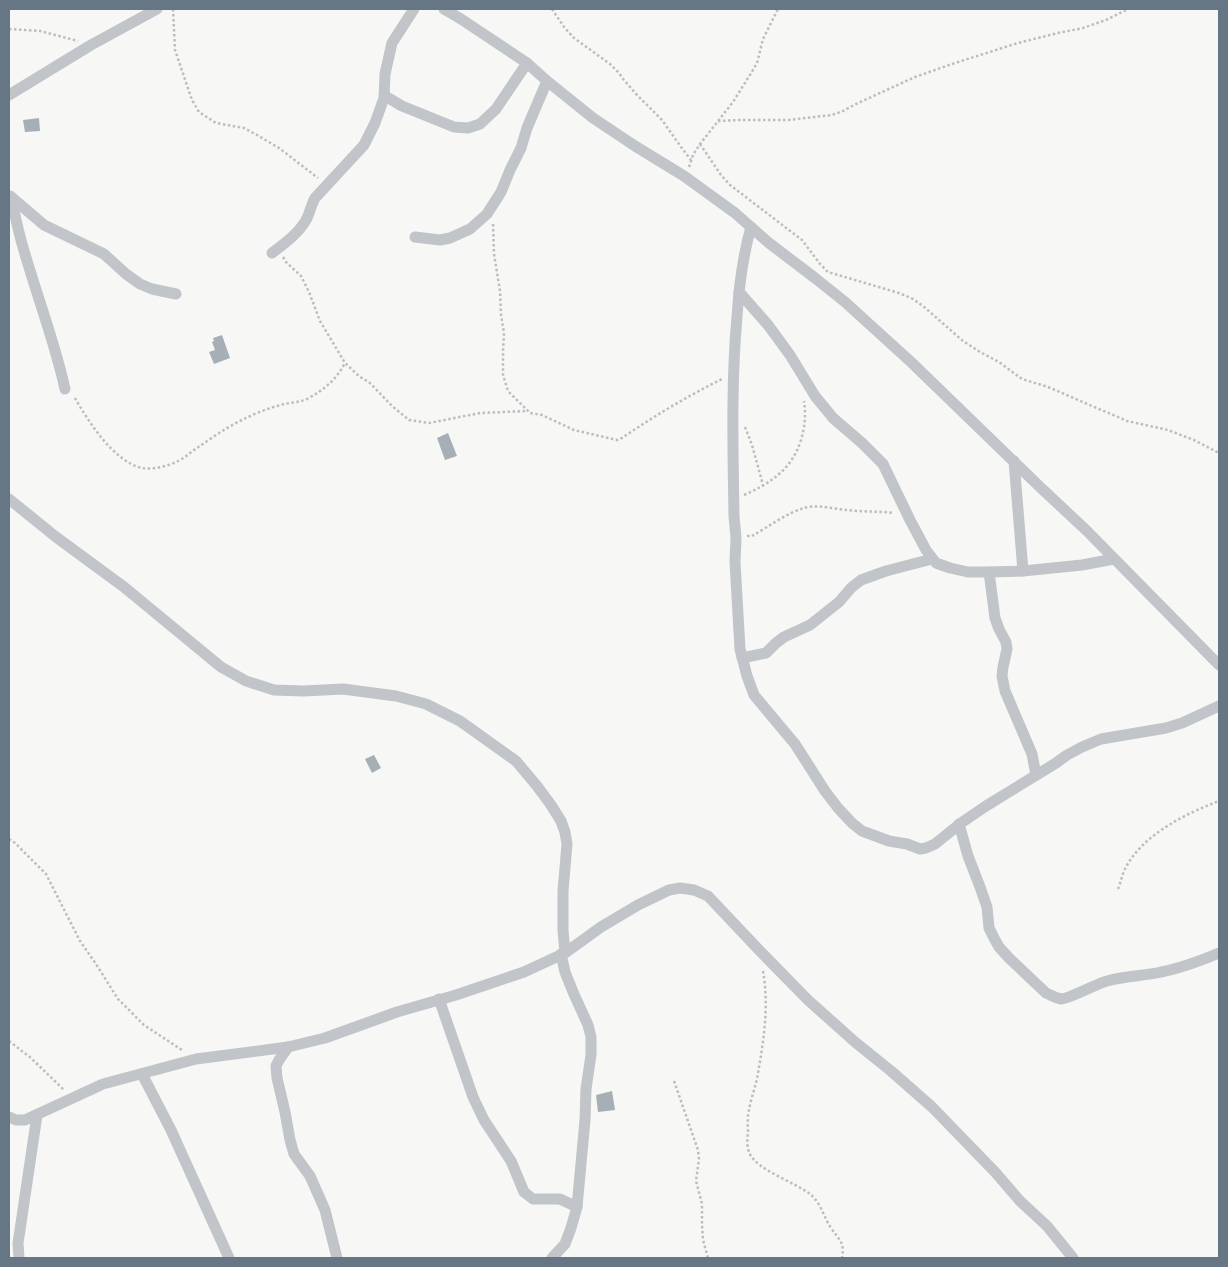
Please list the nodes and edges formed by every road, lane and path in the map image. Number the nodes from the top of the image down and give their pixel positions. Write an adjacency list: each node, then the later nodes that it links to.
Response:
1 (157, 9): 8 (street)
2 (174, 9): 19 (path)
3 (414, 9): 14 (street)
4 (444, 9): 11 (street)
5 (552, 9): 17 (path)
6 (778, 9): 15 (path)
7 (1128, 9): 15 (path)
8 (141, 13): 10 (street)
9 (9, 29): 10 (path)
10 (91, 45): 13 (street)
11 (527, 63): 12 (street); 14 (street)
12 (547, 81): 18 (street); 21 (street)
13 (9, 95)
14 (384, 96): 19 (street)
15 (718, 121): 16 (path)
16 (700, 144): 17 (path); 34 (path)
17 (691, 160): 18 (path)
18 (688, 179): 22 (street)
19 (326, 186): 24 (street)
20 (11, 196): 26 (street); 29 (street)
21 (491, 207): 23 (street); 33 (path)
22 (751, 227): 25 (street); 35 (street)
23 (415, 237)
24 (277, 250): 27 (path)
25 (739, 292): 28 (street); 39 (street)
26 (176, 294)
27 (345, 363): 31 (path); 33 (path)
28 (733, 373): 32 (street); 33 (path)
29 (65, 389)
30 (803, 395): 36 (path)
31 (75, 398)
32 (733, 409): 36 (path); 38 (street)
33 (526, 411)
34 (1219, 453)
35 (1014, 461): 42 (street); 43 (street)
36 (763, 485): 38 (path)
37 (9, 499): 55 (street)
38 (734, 499): 40 (street)
39 (908, 516): 40 (path); 41 (street)
40 (736, 538): 45 (street)
41 (932, 559): 44 (street); 45 (street)
42 (1114, 559): 43 (street); 46 (street)
43 (1022, 571): 44 (street)
44 (989, 572): 48 (street)
45 (742, 658): 50 (street)
46 (1219, 665)
47 (1219, 706): 48 (street)
48 (1036, 775): 50 (street)
49 (1219, 801): 52 (path)
50 (959, 824): 54 (street)
51 (9, 839): 59 (path)
52 (1118, 890)
53 (759, 950): 55 (street); 71 (path); 72 (street)
54 (1219, 952)
55 (563, 954): 56 (street); 65 (street)
56 (439, 999): 58 (street); 65 (street)
57 (9, 1040): 62 (path)
58 (288, 1047): 59 (street); 68 (street)
59 (196, 1059): 60 (street)
60 (142, 1074): 62 (street); 67 (street)
61 (674, 1081): 70 (path)
62 (73, 1098): 63 (street)
63 (37, 1115): 64 (street); 66 (street)
64 (9, 1117)
65 (577, 1207): 69 (street)
66 (19, 1258)
67 (229, 1258)
68 (337, 1258)
69 (552, 1258)
70 (708, 1258)
71 (842, 1258)
72 (1073, 1258)

